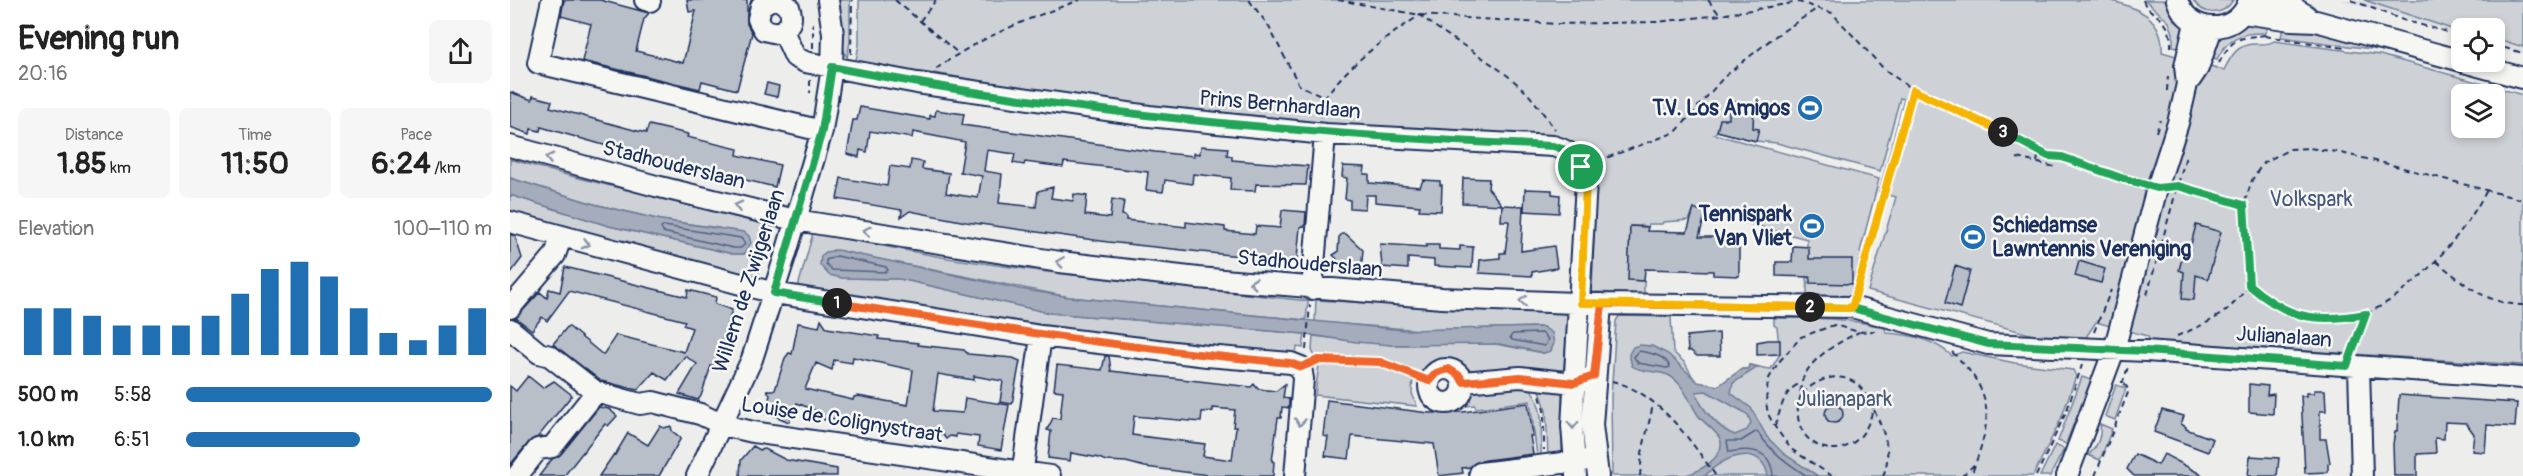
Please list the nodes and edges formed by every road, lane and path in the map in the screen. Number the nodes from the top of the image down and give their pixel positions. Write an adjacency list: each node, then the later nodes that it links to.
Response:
1 (552, 0): 42 (street)
2 (770, 0): 25 (street)
3 (779, 0): 25 (street)
4 (828, 0): 34 (street, Willem de Zwijgerlaan)
5 (852, 0): 34 (path)
6 (895, 0): 23 (path)
7 (936, 0): 23 (path)
8 (1060, 0): 16 (path)
9 (1080, 0): 16 (path)
10 (1249, 0): 20 (path)
11 (1338, 0): 20 (path)
12 (1708, 0): 21 (path)
13 (2143, 0): 28 (path)
14 (2178, 0): 24 (street)
15 (2351, 0): 26 (path)
16 (1062, 6): 29 (path)
17 (2246, 6): 19 (street); 24 (street)
18 (1819, 7): 21 (path); 39 (path); 48 (path)
19 (2271, 8): 31 (street); 33 (path)
20 (1420, 15): 21 (path); 48 (path)
21 (1720, 15)
22 (813, 18): 32 (path)
23 (920, 21): 29 (path)
24 (2204, 26): 51 (street)
25 (783, 31): 32 (street)
26 (2451, 33)
27 (2505, 48): 30 (path)
28 (2171, 50)
29 (958, 53): 38 (path)
30 (2523, 53)
31 (2451, 58)
32 (811, 62): 34 (street, Prins Bernhardlaan)
33 (2218, 64)
34 (840, 69): 38 (street, Prins Bernhardlaan); 42 (street, Willem de Zwijgerlaan)
35 (2168, 70): 40 (path)
36 (2502, 72): 37 (street)
37 (2523, 78)
38 (917, 83): 43 (street, Prins Bernhardlaan)
39 (1913, 90): 46 (path); 67 (path)
40 (2166, 94)
41 (2162, 115): 44 (path)
42 (822, 131): 55 (street, Willem de Zwijgerlaan)
43 (1325, 134): 48 (street, Prins Bernhardlaan); 61 (street)
44 (2156, 134)
45 (510, 146): 55 (street, Stadhouderslaan, one-way to 45)
46 (2039, 152): 49 (path); 51 (path)
47 (2018, 158): 49 (path)
48 (1577, 160): 63 (street)
49 (2037, 162): 50 (path)
50 (2055, 167)
51 (2157, 188): 54 (path); 78 (street)
52 (2487, 190): 53 (path); 54 (path); 58 (path)
53 (2523, 200)
54 (2244, 205): 60 (path)
55 (795, 220): 61 (street, Stadhouderslaan, one-way to 55); 62 (street, Willem de Zwijgerlaan)
56 (510, 222): 57 (street)
57 (561, 238): 62 (street, one-way to 62); 66 (street)
58 (2436, 261): 65 (path); 68 (path)
59 (2114, 284): 77 (path)
60 (2249, 285): 68 (path); 75 (path)
61 (1312, 289): 63 (street, Stadhouderslaan, one-way to 61)
62 (774, 293): 74 (street); 93 (street, Willem de Zwijgerlaan)
63 (1581, 303): 64 (street, Stadhouderslaan); 87 (street)
64 (1602, 304): 67 (street, Stadhouderslaan); 81 (street)
65 (2523, 305)
66 (510, 308)
67 (1852, 308): 77 (street, Stadhouderslaan)
68 (2366, 314): 79 (path)
69 (1309, 315): 73 (path)
70 (510, 329): 89 (street, Louise de Colignystraat)
71 (1858, 332): 72 (path); 88 (path); 94 (path)
72 (1876, 332)
73 (1308, 335)
74 (1041, 336): 80 (street); 101 (street)
75 (2175, 337)
76 (1948, 348): 95 (path)
77 (2086, 349): 78 (street, Stadhouderslaan); 112 (path)
78 (2114, 350): 79 (street, Julianalaan); 100 (street)
79 (2353, 366): 83 (street, Julianalaan); 114 (street)
80 (1301, 367): 84 (path); 106 (street, one-way to 106)
81 (1594, 376): 87 (street); 91 (path); 98 (street)
82 (1526, 378): 85 (street); 87 (street); 96 (path)
83 (2523, 378)
84 (1429, 381): 85 (street); 85 (street)
85 (1463, 382)
86 (2123, 382): 113 (path)
87 (1574, 383): 97 (street, one-way to 97)
88 (1799, 384): 90 (path); 94 (path)
89 (596, 392): 93 (street, Louise de Colignystraat); 103 (street)
90 (1801, 395): 92 (path); 92 (path)
91 (1653, 404): 102 (path); 107 (path)
92 (1873, 408): 109 (path)
93 (723, 425): 101 (street, Louise de Colignystraat); 104 (street, Willem de Zwijgerlaan)
94 (1775, 427): 108 (path)
95 (1976, 462): 110 (path); 111 (path)
96 (1546, 464): 97 (street); 99 (street)
97 (1575, 468): 98 (street)
98 (1597, 468)
99 (1480, 473)
100 (2076, 473)
101 (1023, 474): 105 (street, Louise de Colignystraat)
102 (1715, 475)
103 (517, 476)
104 (698, 476)
105 (1050, 476)
106 (1295, 476)
107 (1640, 476)
108 (1832, 476)
109 (1883, 476)
110 (1962, 476)
111 (1971, 476)
112 (2036, 476)
113 (2096, 476)
114 (2362, 476)

